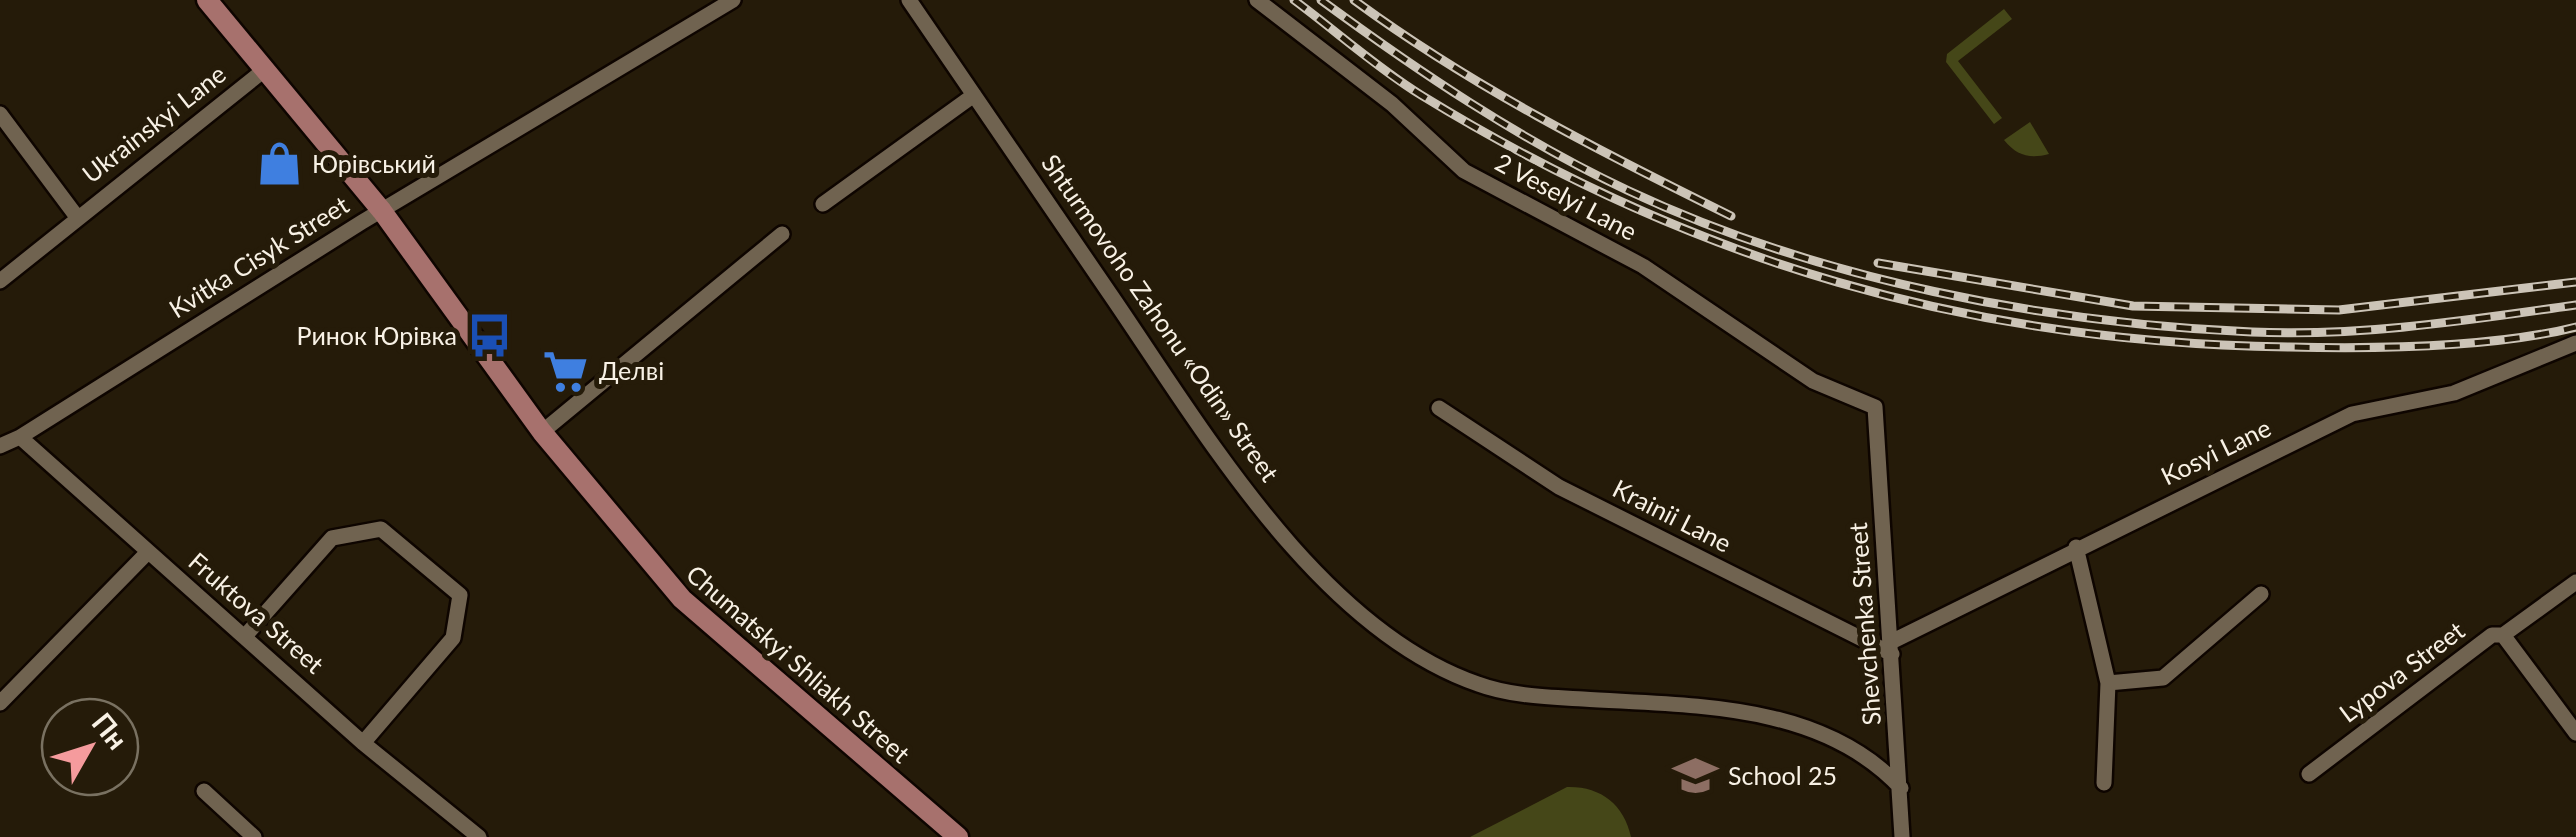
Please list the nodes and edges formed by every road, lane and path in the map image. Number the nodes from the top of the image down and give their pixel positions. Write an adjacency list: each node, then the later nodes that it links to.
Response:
1 (207, 0): 5 (main road, Chumatskyi Shliakh Street)
2 (733, 0): 9 (street, Kvitka Cisyk Street)
3 (909, 0): 6 (street, Shturmovoho Zahonu «Odin» Street)
4 (1256, 0): 14 (street, 2 Veselyi Lane)
5 (263, 71): 9 (main road, Chumatskyi Shliakh Street); 10 (street, Ukrainskyi Lane)
6 (974, 95): 8 (street); 32 (street, Shturmovoho Zahonu «Odin» Street)
7 (0, 114): 10 (street, Ukrainskyi Lane)
8 (823, 204)
9 (382, 210): 16 (main road, Chumatskyi Shliakh Street); 17 (street, Kvitka Cisyk Street)
10 (77, 217): 12 (street, Ukrainskyi Lane)
11 (782, 234): 16 (street)
12 (0, 281)
13 (2576, 343): 19 (street, Kosyi Lane)
14 (1875, 407): 25 (street, Shevchenka Street)
15 (1438, 408): 25 (street, Krainii Lane)
16 (542, 432): 38 (main road, Chumatskyi Shliakh Street)
17 (20, 437): 18 (street); 20 (street, Fruktova Street)
18 (0, 446)
19 (2076, 548): 25 (street, Kosyi Lane); 26 (street)
20 (147, 553): 23 (street, Fruktova Street); 27 (street)
21 (2576, 582): 24 (street, Lypova Street)
22 (2261, 594): 26 (street)
23 (246, 634): 29 (street, Fruktova Street); 29 (street)
24 (2504, 635): 28 (street); 30 (street, Lypova Street)
25 (1891, 648): 32 (street, Shevchenka Street)
26 (2108, 683): 31 (street)
27 (0, 703)
28 (2576, 733)
29 (364, 743): 34 (street, Fruktova Street)
30 (2309, 774)
31 (2104, 783)
32 (1902, 788): 39 (street, Shevchenka Street)
33 (204, 791): 35 (street)
34 (462, 823): 36 (street); 37 (street, Fruktova Street)
35 (254, 837)
36 (449, 837)
37 (479, 837)
38 (957, 837)
39 (1902, 837)

